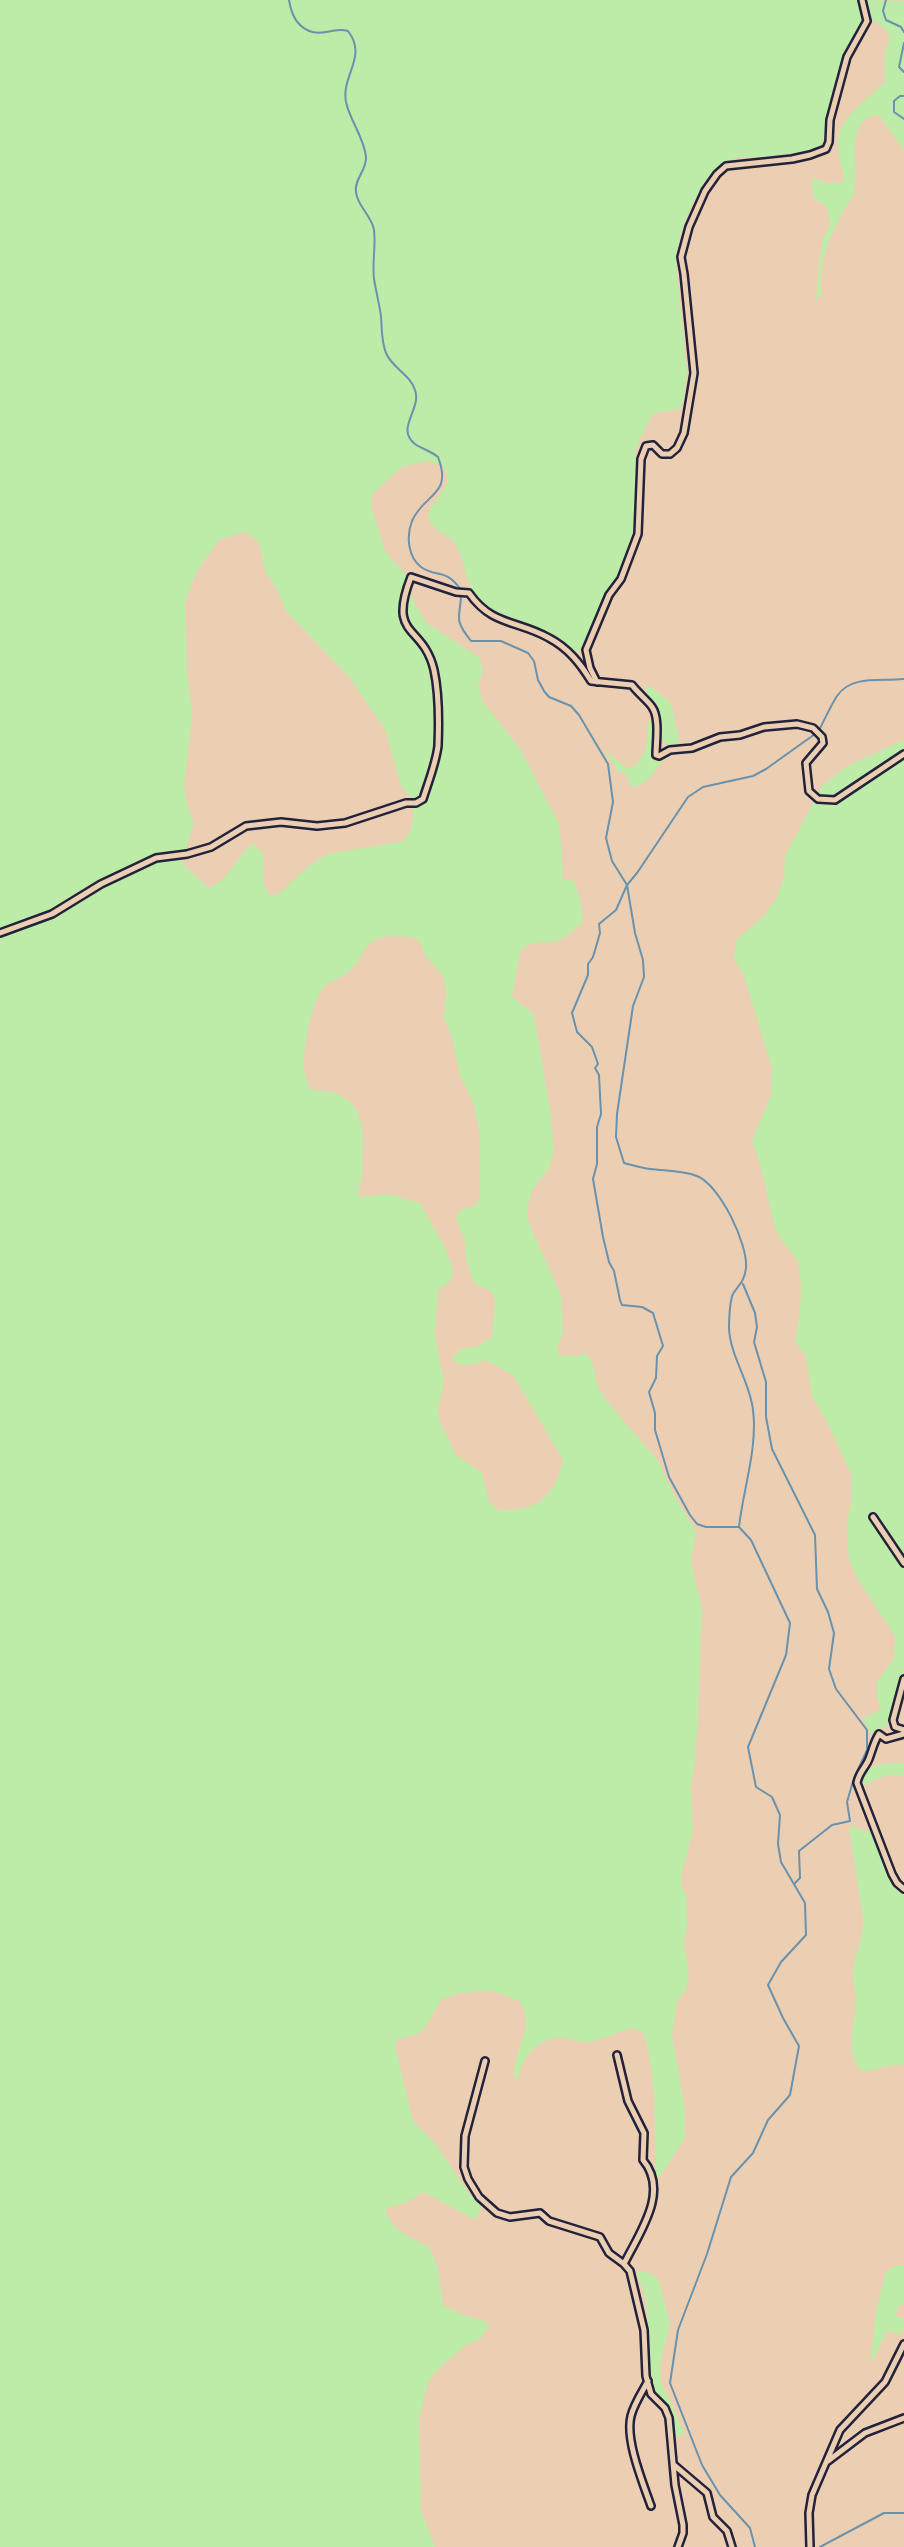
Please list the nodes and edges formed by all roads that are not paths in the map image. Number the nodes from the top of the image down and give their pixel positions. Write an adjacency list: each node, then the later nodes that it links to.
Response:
1 (862, 0): 2 (street)
2 (597, 682): 3 (street); 4 (street)
3 (904, 754)
4 (0, 933)
5 (873, 1517): 6 (street)
6 (904, 1563)
7 (904, 1679): 8 (street)
8 (904, 1732): 9 (street)
9 (904, 1889)
10 (617, 2055): 12 (street)
11 (485, 2061): 12 (street)
12 (624, 2264): 14 (street)
13 (904, 2344): 16 (street)
14 (648, 2381): 17 (street); 18 (street)
15 (904, 2418): 16 (street)
16 (827, 2462): 21 (street)
17 (674, 2465): 19 (street); 20 (street)
18 (651, 2506)
19 (678, 2547)
20 (732, 2547)
21 (810, 2547)

